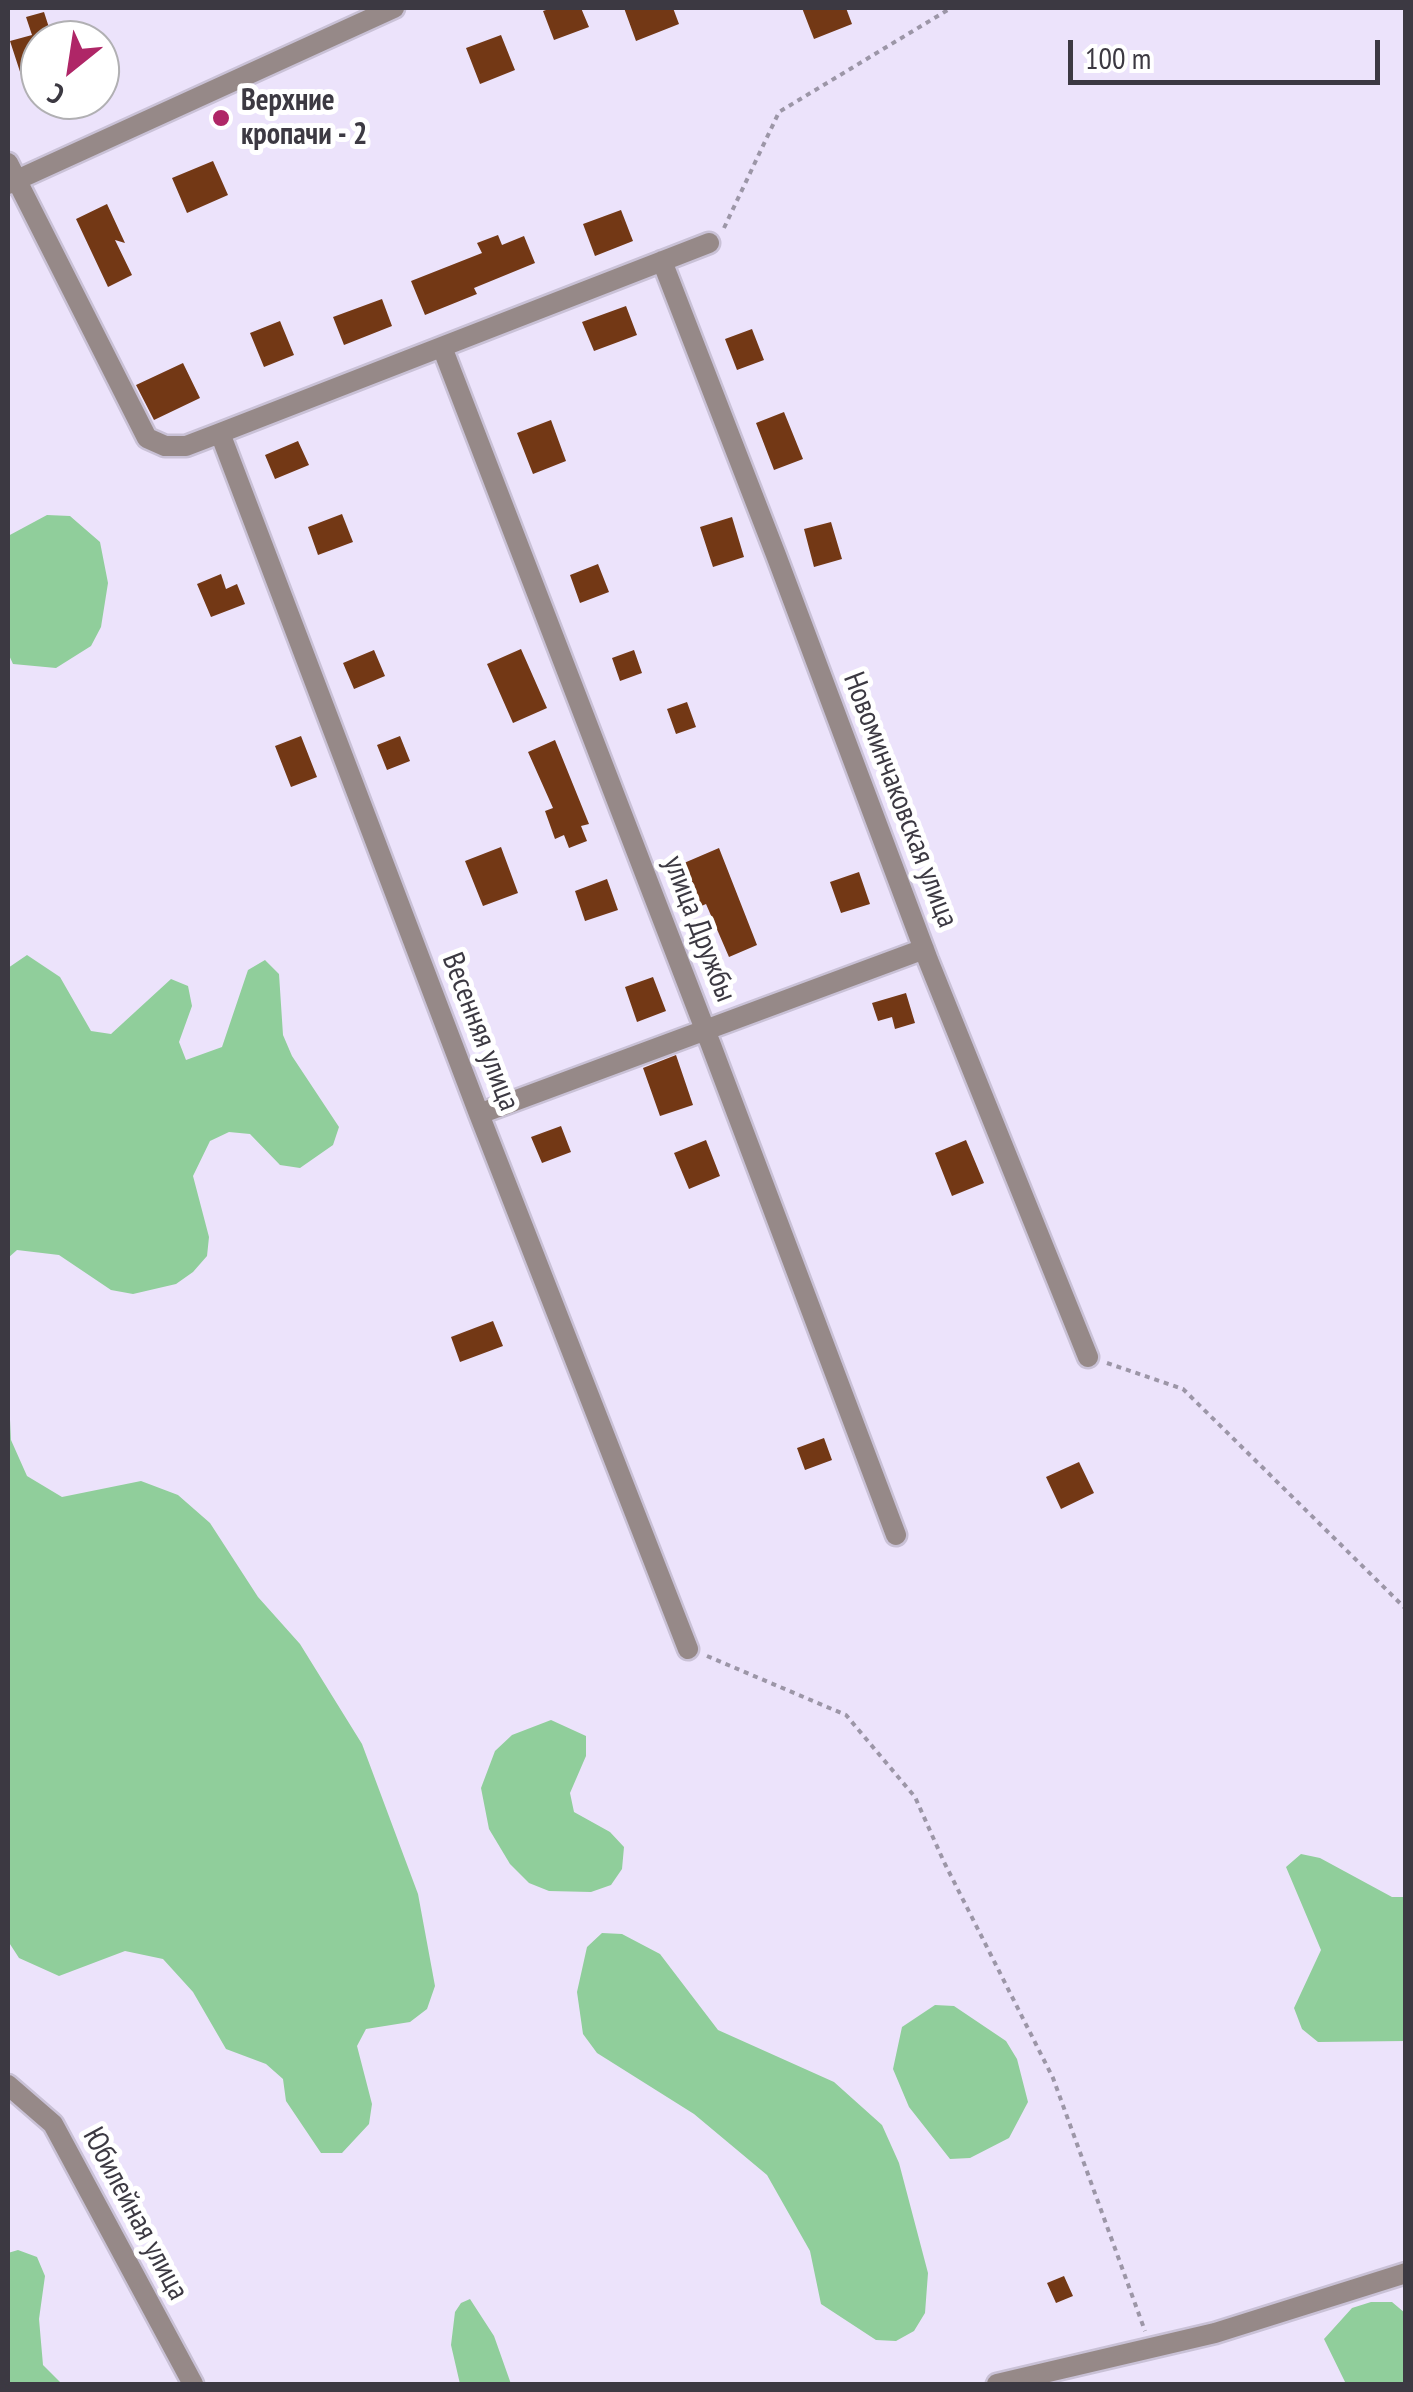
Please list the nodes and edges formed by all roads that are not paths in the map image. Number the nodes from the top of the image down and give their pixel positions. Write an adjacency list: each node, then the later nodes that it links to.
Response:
1 (394, 8): 2 (street)
2 (11, 175): 6 (street)
3 (709, 243): 4 (street)
4 (662, 261): 5 (street); 7 (street, Новоминчаковская улица)
5 (442, 347): 6 (street); 8 (street, улица Дружбы)
6 (220, 433): 9 (street, Весенняя улица)
7 (924, 949): 8 (street); 10 (street, Новоминчаковская улица)
8 (706, 1031): 9 (street); 11 (street, улица Дружбы)
9 (479, 1114): 12 (street, Весенняя улица)
10 (1088, 1357)
11 (896, 1535)
12 (688, 1649)
13 (8, 2085): 15 (street, Юбилейная улица)
14 (1406, 2274): 16 (street)
15 (193, 2384)
16 (997, 2384)

